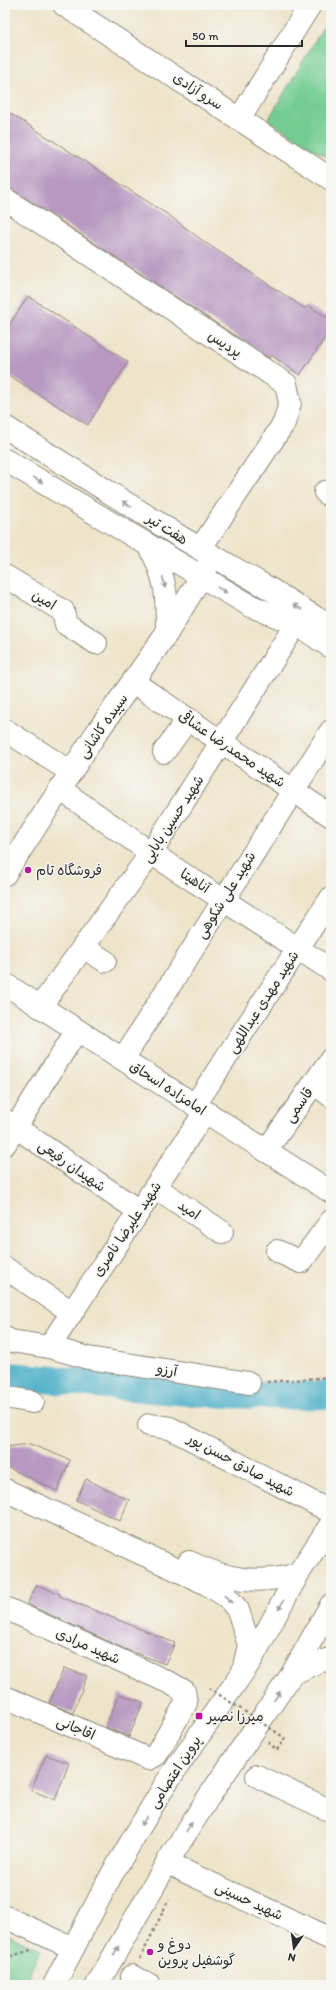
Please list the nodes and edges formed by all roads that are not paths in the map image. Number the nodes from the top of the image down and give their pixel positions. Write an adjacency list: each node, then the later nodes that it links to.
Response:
1 (64, 5): 3 (street, سرو آزادی)
2 (310, 5): 3 (street)
3 (240, 118): 4 (street, سرو آزادی)
4 (331, 179)
5 (5, 199): 9 (street, پردیس)
6 (5, 427): 9 (street, هفت تیر, one-way to 6)
7 (5, 460): 8 (street, هفت تیر, one-way to 8)
8 (150, 547): 11 (street, هفت تیر); 14 (street, one-way to 14)
9 (207, 553): 11 (street, پردیس); 13 (street, هفت تیر, one-way to 9)
10 (5, 576): 15 (street, امین)
11 (201, 578): 12 (street, هفت تیر, one-way to 12); 14 (street, سپیده کاشانی)
12 (296, 624): 16 (street, هفت تیر); 21 (street, شهید حسین بابایی)
13 (331, 628)
14 (167, 633): 17 (street, سپیده کاشانی)
15 (96, 643)
16 (331, 647)
17 (133, 682): 18 (street, شهید محمدرضا عشاقی); 23 (street, سپیده کاشانی)
18 (188, 719): 21 (street, شهید محمدرضا عشاقی); 22 (street)
19 (5, 730): 23 (street, آناهیتا)
20 (331, 731): 24 (street, شهید علی شکوهی)
21 (223, 742): 24 (street, شهید محمدرضا عشاقی); 26 (street, شهید حسین بابایی)
22 (164, 752)
23 (65, 781): 26 (street, آناهیتا); 27 (street, سپیده کاشانی)
24 (293, 790): 25 (street, شهید محمدرضا عشاقی); 29 (street, شهید علی شکوهی)
25 (331, 816)
26 (151, 853): 29 (street, آناهیتا); 30 (street, شهید حسین بابایی)
27 (7, 867)
28 (331, 898): 31 (street, شهید مهدی عبداللهی)
29 (224, 900): 31 (street, آناهیتا); 38 (street, شهید علی شکوهی)
30 (83, 947): 32 (street); 35 (street, شهید حسین بابایی)
31 (298, 948): 33 (street, آناهیتا); 41 (street, شهید مهدی عبداللهی)
32 (105, 961)
33 (331, 970)
34 (5, 984): 35 (street, امامزاده اسحاق)
35 (40, 1007): 36 (street, امامزاده اسحاق)
36 (77, 1030): 38 (street, امامزاده اسحاق); 42 (street)
37 (331, 1059): 39 (street, قاسمی)
38 (123, 1060): 41 (street, امامزاده اسحاق)
39 (314, 1083): 40 (street); 43 (street, قاسمی)
40 (331, 1096)
41 (200, 1109): 43 (street, امامزاده اسحاق); 44 (street, شهید علیرضا ناصری)
42 (9, 1130): 46 (street, شهیدان رفیعی)
43 (266, 1151): 45 (street, امامزاده اسحاق)
44 (155, 1187): 46 (street, شهید علیرضا ناصری); 48 (street, امید)
45 (331, 1192)
46 (139, 1211): 51 (street, شهید علیرضا ناصری)
47 (331, 1220): 49 (street)
48 (222, 1232)
49 (277, 1251)
50 (5, 1268): 51 (street)
51 (72, 1312): 53 (street, شهید علیرضا ناصری)
52 (5, 1338): 53 (street, آرزو)
53 (49, 1347): 54 (street, آرزو)
54 (249, 1383)
55 (5, 1397): 56 (street)
56 (33, 1402)
57 (149, 1426): 60 (street, شهید صادق حسن پور)
58 (5, 1475): 63 (street)
59 (5, 1490): 63 (street)
60 (331, 1512)
61 (331, 1524): 62 (street, پروین اعتصامی)
62 (298, 1574): 63 (street); 67 (street, پروین اعتصامی, one-way to 67)
63 (208, 1577): 67 (street, one-way to 67)
64 (331, 1605): 68 (street)
65 (5, 1608): 70 (street, شهید مرادی)
66 (331, 1659): 68 (street)
67 (243, 1671): 76 (street, پروین اعتصامی, one-way to 76)
68 (292, 1674): 73 (street, one-way to 68)
69 (5, 1697): 70 (street, اقاجانی)
70 (148, 1759)
71 (257, 1776): 72 (street)
72 (331, 1811)
73 (168, 1861): 75 (street, شهید حسینی); 78 (street, one-way to 73)
74 (5, 1917): 76 (street)
75 (331, 1939)
76 (73, 1948): 77 (street, پروین اعتصامی)
77 (54, 1985)
78 (97, 1985)

